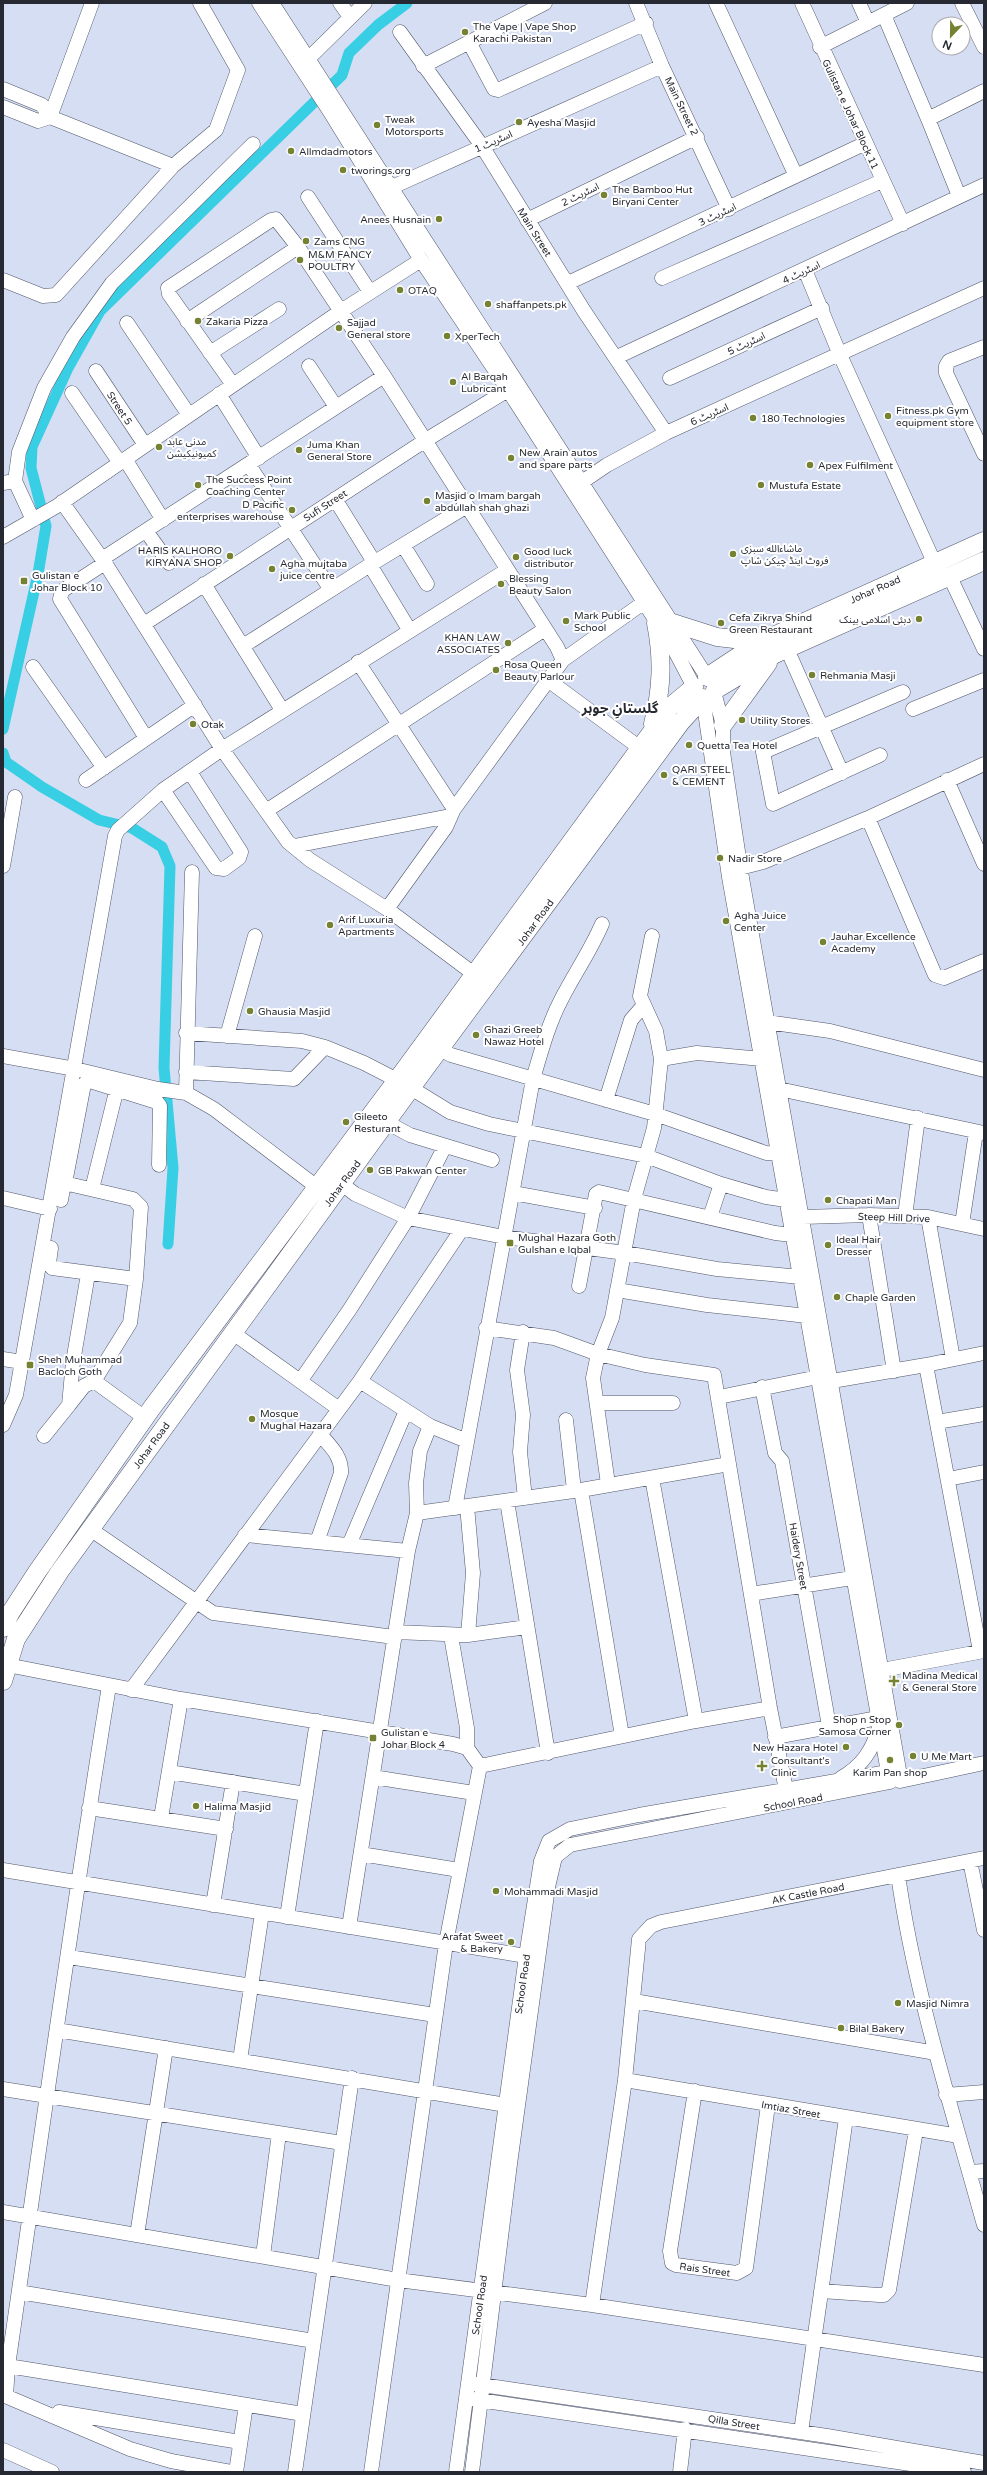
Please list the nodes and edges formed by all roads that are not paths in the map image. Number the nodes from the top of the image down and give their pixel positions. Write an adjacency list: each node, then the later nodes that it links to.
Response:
1 (92, 3): 29 (street)
2 (200, 3): 35 (street)
3 (259, 3): 24 (street)
4 (272, 3): 24 (street)
5 (340, 3): 15 (street)
6 (365, 3): 15 (street)
7 (545, 3): 19 (street)
8 (636, 3): 16 (street, Main Street 2)
9 (716, 3): 36 (street)
10 (802, 3): 20 (street, Gulistan e Johar Block 11)
11 (859, 3): 17 (street)
12 (907, 3): 14 (street)
13 (962, 3): 21 (street)
14 (884, 15): 17 (street); 30 (street)
15 (350, 17): 24 (street)
16 (646, 23): 19 (street); 23 (street, Main Street 2)
17 (868, 23): 20 (street)
18 (400, 32): 22 (street, Main Street)
19 (469, 42): 22 (street)
20 (820, 47): 32 (street, Gulistan e Johar Block 11)
21 (984, 47)
22 (423, 66): 34 (street, Main Street)
23 (662, 66): 31 (street, Main Street 2); 34 (street, اسٹریٹ 1)
24 (309, 68): 28 (street)
25 (3, 90): 29 (street)
26 (984, 91): 30 (street)
27 (3, 107): 29 (street)
28 (337, 112): 39 (street); 46 (street)
29 (50, 117): 35 (street)
30 (928, 119): 40 (street)
31 (697, 137): 42 (street, Main Street 2); 43 (street, اسٹریٹ 2)
32 (866, 143): 36 (street, اسٹریٹ 3); 37 (street, Gulistan e Johar Block 11)
33 (253, 144): 78 (street)
34 (482, 146): 39 (street, اسٹریٹ 1); 43 (street, Main Street)
35 (173, 166): 49 (street)
36 (796, 176): 42 (street, اسٹریٹ 3)
37 (882, 181): 44 (street, Gulistan e Johar Block 11); 48 (street)
38 (984, 185): 40 (street, اسٹریٹ 4)
39 (390, 188): 46 (street)
40 (959, 196): 44 (street, اسٹریٹ 4)
41 (308, 198): 52 (street)
42 (729, 209): 50 (street, اسٹریٹ 3)
43 (527, 220): 50 (street, Main Street)
44 (903, 224): 47 (street, اسٹریٹ 4)
45 (298, 247): 55 (street); 56 (street); 56 (street)
46 (419, 249): 52 (street); 67 (street); 79 (street)
47 (805, 270): 53 (street); 61 (street, اسٹریٹ 4)
48 (662, 278)
49 (3, 280)
50 (568, 283): 61 (street, Main Street)
51 (984, 288): 60 (street, اسٹریٹ 6)
52 (370, 292): 55 (street)
53 (822, 308): 60 (street); 65 (street, اسٹریٹ 5)
54 (279, 309): 59 (street)
55 (341, 311): 64 (street); 66 (street)
56 (187, 321): 59 (street)
57 (127, 323): 71 (street)
58 (984, 347): 75 (street)
59 (210, 353): 66 (street)
60 (840, 355): 72 (street, اسٹریٹ 6); 92 (street)
61 (617, 358): 72 (street, Main Street)
62 (309, 366): 70 (street)
63 (96, 371): 74 (street, Street 5)
64 (384, 376): 70 (street); 73 (street)
65 (670, 378)
66 (233, 385): 69 (street)
67 (508, 390): 73 (street, Sufi Street); 100 (street)
68 (72, 393): 76 (street)
69 (219, 394): 71 (street); 77 (street)
70 (336, 407): 77 (street)
71 (189, 415): 74 (street)
72 (666, 433): 79 (street, اسٹریٹ 6)
73 (426, 440): 80 (street, Sufi Street); 82 (street)
74 (145, 445): 76 (street)
75 (984, 454)
76 (123, 461): 81 (street); 84 (street)
77 (254, 461): 84 (street); 85 (street)
78 (9, 482): 83 (street)
79 (582, 482): 101 (street)
80 (335, 499): 85 (street, Sufi Street); 94 (street)
81 (59, 504): 83 (street); 90 (street)
82 (468, 506): 89 (street); 95 (street)
83 (35, 519): 87 (street)
84 (163, 520): 86 (street)
85 (291, 527): 97 (street, Sufi Street); 99 (street)
86 (146, 531): 90 (street); 93 (street)
87 (3, 537)
88 (984, 541): 92 (main road, Johar Road)
89 (403, 545): 94 (street); 98 (street)
90 (104, 561): 102 (street); 123 (street)
91 (984, 561): 96 (main road, Johar Road)
92 (934, 562): 105 (main road, Johar Road)
93 (168, 563)
94 (372, 564): 99 (street); 104 (street)
95 (507, 570): 103 (street); 104 (street)
96 (950, 577): 107 (street); 108 (main road, Johar Road)
97 (204, 584): 102 (street, Sufi Street); 106 (street)
98 (427, 584)
99 (331, 590): 106 (street)
100 (643, 603): 101 (street); 109 (street)
101 (664, 623): 105 (main road); 114 (street); 122 (main road)
102 (144, 624): 116 (street)
103 (545, 629): 109 (street); 119 (street)
104 (410, 631): 110 (street)
105 (760, 642): 114 (main road, Johar Road)
106 (243, 646): 118 (street)
107 (984, 649)
108 (781, 652): 114 (main road, Johar Road); 120 (main road); 121 (street)
109 (563, 660): 112 (street)
110 (358, 662): 118 (street); 119 (street)
111 (33, 667): 128 (street)
112 (548, 680): 124 (street); 136 (street)
113 (984, 680): 117 (street)
114 (707, 689): 120 (street); 122 (main road, Johar Road); 141 (street); 154 (main road, Johar Road)
115 (903, 692): 121 (street)
116 (195, 705): 123 (street); 125 (street)
117 (913, 709)
118 (282, 710): 125 (street)
119 (398, 726): 135 (street); 136 (street)
120 (723, 726): 141 (street)
121 (821, 728): 130 (street); 130 (street)
122 (650, 733): 124 (main road, Johar Road)
123 (146, 738): 128 (street)
124 (640, 748): 148 (main road, Johar Road)
125 (222, 749): 129 (street); 135 (street)
126 (880, 755): 130 (street)
127 (984, 764): 132 (street)
128 (104, 768): 131 (street)
129 (190, 772): 133 (street); 133 (street)
130 (842, 773)
131 (86, 780)
132 (947, 780): 137 (street); 139 (street)
133 (163, 790): 158 (street)
134 (15, 797): 140 (street)
135 (266, 811): 138 (street)
136 (452, 813): 138 (street); 143 (street)
137 (868, 818): 141 (street); 147 (street)
138 (294, 846): 143 (street)
139 (984, 864)
140 (3, 866)
141 (734, 869): 150 (street); 157 (street)
142 (192, 872): 151 (street)
143 (387, 909): 148 (street)
144 (602, 924): 161 (street)
145 (255, 936): 152 (street)
146 (652, 936): 149 (street)
147 (984, 961)
148 (474, 974): 162 (main road, Johar Road)
149 (644, 1005): 156 (street); 166 (street)
150 (767, 1022): 159 (street); 164 (street)
151 (186, 1033): 152 (street); 160 (street)
152 (227, 1036): 153 (street)
153 (325, 1047): 160 (street); 162 (street)
154 (440, 1049): 161 (street); 162 (main road, Johar Road)
155 (3, 1056): 158 (street)
156 (661, 1059): 157 (street); 167 (street)
157 (762, 1059): 173 (street)
158 (75, 1068): 165 (street); 187 (street)
159 (984, 1070)
160 (186, 1072): 165 (street)
161 (533, 1079): 166 (street); 170 (street)
162 (404, 1084): 169 (main road, Johar Road); 170 (street); 177 (main road, Johar Road)
163 (117, 1088): 176 (street); 178 (street); 181 (street)
164 (779, 1089): 168 (street); 173 (street)
165 (180, 1093): 177 (street)
166 (606, 1100): 167 (street)
167 (655, 1114): 173 (street); 174 (street)
168 (918, 1118): 171 (street); 189 (street)
169 (386, 1122): 172 (street); 179 (main road, Johar Road)
170 (524, 1130): 174 (street); 182 (street)
171 (980, 1132): 194 (street)
172 (445, 1146): 175 (street); 193 (street)
173 (784, 1154): 185 (street); 191 (street)
174 (646, 1156): 180 (street); 184 (street)
175 (492, 1160)
176 (159, 1165)
177 (322, 1180): 179 (street); 230 (main road, Johar Road)
178 (64, 1183): 181 (street); 201 (street)
179 (341, 1184): 193 (street); 209 (main road, Johar Road)
180 (721, 1184): 185 (street); 190 (street)
181 (92, 1189): 203 (street)
182 (513, 1193): 186 (street); 198 (street)
183 (3, 1198): 187 (street)
184 (634, 1199): 186 (street); 190 (street); 200 (street)
185 (786, 1200): 197 (street)
186 (595, 1208): 199 (street)
187 (50, 1209): 214 (street)
188 (869, 1215): 189 (street, Steep Hill Drive); 191 (street, Steep Hill Drive); 216 (street)
189 (905, 1216): 192 (street, Steep Hill Drive)
190 (710, 1217): 197 (street)
191 (803, 1217): 221 (street)
192 (928, 1217): 194 (street, Steep Hill Drive); 213 (street)
193 (408, 1218): 195 (street); 218 (street)
194 (962, 1224): 196 (street, Steep Hill Drive)
195 (462, 1229): 198 (street); 220 (street)
196 (984, 1229)
197 (792, 1235): 202 (street)
198 (504, 1237): 199 (street); 207 (street)
199 (587, 1248): 200 (street); 204 (street)
200 (625, 1253): 202 (street); 205 (street)
201 (88, 1274): 203 (street); 226 (street)
202 (800, 1277): 206 (street)
203 (136, 1279): 219 (street)
204 (579, 1286)
205 (617, 1290): 206 (street); 211 (street)
206 (808, 1316): 217 (street)
207 (486, 1328): 208 (street); 237 (street)
208 (523, 1332): 211 (street); 244 (street)
209 (233, 1333): 218 (street); 248 (main road, Johar Road)
210 (984, 1353): 213 (street)
211 (598, 1354): 223 (street); 224 (street)
212 (3, 1359): 214 (street)
213 (953, 1360): 215 (street)
214 (22, 1362): 233 (street)
215 (926, 1365): 216 (street); 232 (street)
216 (894, 1371): 221 (street)
217 (818, 1377): 222 (street); 253 (street)
218 (301, 1380): 227 (street)
219 (94, 1381): 226 (street); 230 (street)
220 (360, 1381): 227 (street); 228 (street)
221 (832, 1382): 264 (street)
222 (762, 1387): 223 (street); 254 (street, Haidery Street)
223 (719, 1396): 238 (street)
224 (598, 1403): 225 (street); 242 (street)
225 (673, 1403)
226 (69, 1405): 236 (street)
227 (339, 1409): 235 (street)
228 (406, 1411): 234 (street); 251 (street)
229 (984, 1414): 232 (street)
230 (145, 1418): 257 (main road, Johar Road)
231 (566, 1420): 243 (street)
232 (937, 1422): 241 (street)
233 (3, 1425)
234 (430, 1426): 237 (street); 247 (street)
235 (320, 1434): 249 (street); 250 (street)
236 (44, 1436)
237 (466, 1441): 246 (street)
238 (729, 1464): 240 (street); 255 (street)
239 (984, 1472): 241 (street)
240 (652, 1478): 242 (street); 271 (street)
241 (948, 1479): 263 (street)
242 (608, 1484): 243 (street)
243 (578, 1490): 244 (street); 275 (street)
244 (525, 1498): 245 (street)
245 (507, 1501): 246 (street); 258 (street)
246 (461, 1507): 247 (street); 262 (street)
247 (417, 1513): 252 (street)
248 (90, 1529): 256 (street); 265 (main road, Johar Road)
249 (245, 1535): 250 (street); 256 (street)
250 (317, 1542): 251 (street)
251 (349, 1545): 252 (street)
252 (408, 1551): 260 (street)
253 (852, 1578): 254 (street); 272 (street)
254 (804, 1586): 255 (street); 273 (street, Haidery Street)
255 (751, 1594): 269 (street)
256 (195, 1602): 260 (street); 267 (street)
257 (7, 1610): 259 (main road, Johar Road)
258 (527, 1627): 262 (street); 278 (street)
259 (3, 1628)
260 (395, 1635): 261 (street); 274 (street)
261 (451, 1636): 262 (street); 277 (street)
262 (468, 1636)
263 (982, 1651): 264 (street)
264 (882, 1670): 283 (street)
265 (5, 1673): 266 (street)
266 (110, 1686): 267 (street); 291 (street)
267 (131, 1690): 268 (street)
268 (181, 1699): 270 (street); 282 (street)
269 (770, 1708): 271 (street); 276 (street)
270 (317, 1721): 274 (street); 290 (street)
271 (696, 1721): 275 (street)
272 (879, 1723): 273 (street); 283 (street); 285 (street)
273 (829, 1726): 276 (street)
274 (379, 1732): 277 (street); 284 (street)
275 (622, 1736): 278 (street)
276 (776, 1737): 287 (street)
277 (467, 1748): 281 (street)
278 (548, 1753): 281 (street)
279 (984, 1754): 283 (street, School Road)
280 (984, 1763): 283 (street, School Road)
281 (480, 1766): 289 (street)
282 (169, 1772): 286 (street); 292 (street)
283 (896, 1776): 285 (street, School Road); 288 (street, School Road)
284 (373, 1777): 289 (street); 294 (street)
285 (837, 1780): 288 (street, School Road)
286 (233, 1782): 290 (street); 293 (street)
287 (786, 1790): 288 (street, School Road); 301 (street, School Road)
288 (818, 1790): 301 (street, School Road)
289 (474, 1793): 298 (street)
290 (306, 1794): 304 (street)
291 (89, 1808): 292 (street); 300 (street)
292 (161, 1818): 293 (street)
293 (226, 1829): 302 (street)
294 (361, 1854): 298 (street); 305 (street)
295 (984, 1858): 296 (street, AK Castle Road)
296 (970, 1861): 299 (street, AK Castle Road); 306 (street)
297 (3, 1870): 300 (street)
298 (459, 1870): 307 (street)
299 (898, 1875): 311 (street, AK Castle Road); 315 (street)
300 (77, 1883): 302 (street); 309 (street)
301 (540, 1902): 308 (street, School Road); 344 (street, School Road)
302 (213, 1905): 303 (street)
303 (262, 1913): 304 (street); 310 (street)
304 (287, 1917): 305 (street)
305 (349, 1928): 307 (street)
306 (984, 1930)
307 (446, 1943): 308 (street); 312 (street)
308 (526, 1956): 325 (street, School Road)
309 (69, 1957): 310 (street); 313 (street)
310 (251, 1986): 312 (street); 316 (street)
311 (634, 2001): 315 (street); 318 (street)
312 (435, 2015): 321 (street)
313 (57, 2030): 314 (street); 324 (street)
314 (166, 2048): 316 (street); 327 (street)
315 (936, 2053): 323 (street)
316 (240, 2060): 317 (street)
317 (352, 2078): 321 (street); 332 (street)
318 (625, 2080): 320 (street, Imtiaz Street); 345 (street)
319 (3, 2089): 324 (street)
320 (695, 2091): 326 (street, Imtiaz Street); 326 (street, Rais Street)
321 (424, 2092): 325 (street); 341 (street)
322 (984, 2092): 323 (street)
323 (946, 2095): 331 (street)
324 (47, 2097): 327 (street); 336 (street)
325 (506, 2105): 344 (street, School Road)
326 (768, 2105): 328 (street, Imtiaz Street)
327 (156, 2113): 330 (street); 338 (street)
328 (846, 2118): 329 (street, Imtiaz Street); 342 (street)
329 (916, 2130): 331 (street, Imtiaz Street); 342 (street)
330 (279, 2132): 332 (street); 339 (street)
331 (958, 2136): 334 (street)
332 (342, 2143): 340 (street)
333 (984, 2171): 334 (street)
334 (970, 2172): 337 (street)
335 (3, 2212): 336 (street)
336 (30, 2217): 338 (street); 343 (street)
337 (984, 2225)
338 (137, 2235): 339 (street)
339 (263, 2256): 340 (street)
340 (326, 2266): 341 (street); 347 (street)
341 (398, 2280): 344 (street); 369 (street)
342 (821, 2291): 346 (street)
343 (19, 2292): 347 (street); 349 (street)
344 (488, 2292): 345 (street); 350 (street, School Road); 351 (street, School Road)
345 (592, 2305): 346 (street)
346 (814, 2338): 348 (street); 359 (street)
347 (314, 2341): 357 (street)
348 (984, 2365)
349 (8, 2366): 352 (street); 355 (street)
350 (468, 2383): 351 (street, Qilla Street); 353 (street, School Road)
351 (483, 2384): 354 (street, School Road); 359 (street, Qilla Street)
352 (4, 2396): 356 (street)
353 (465, 2398): 354 (street, Qilla Street); 370 (street, School Road)
354 (481, 2400): 358 (street, Qilla Street); 371 (street, School Road)
355 (246, 2405): 357 (street); 360 (street)
356 (40, 2409): 360 (street); 366 (street)
357 (303, 2414): 368 (street)
358 (685, 2429): 363 (street, Qilla Street); 372 (street)
359 (801, 2432): 362 (street, Qilla Street)
360 (240, 2442): 367 (street)
361 (3, 2450): 364 (street)
362 (984, 2463)
363 (884, 2466): 373 (street, Qilla Street)
364 (39, 2469): 365 (street)
365 (52, 2472)
366 (231, 2472)
367 (236, 2472)
368 (295, 2472)
369 (371, 2472)
370 (456, 2472)
371 (472, 2472)
372 (680, 2472)
373 (964, 2472)

